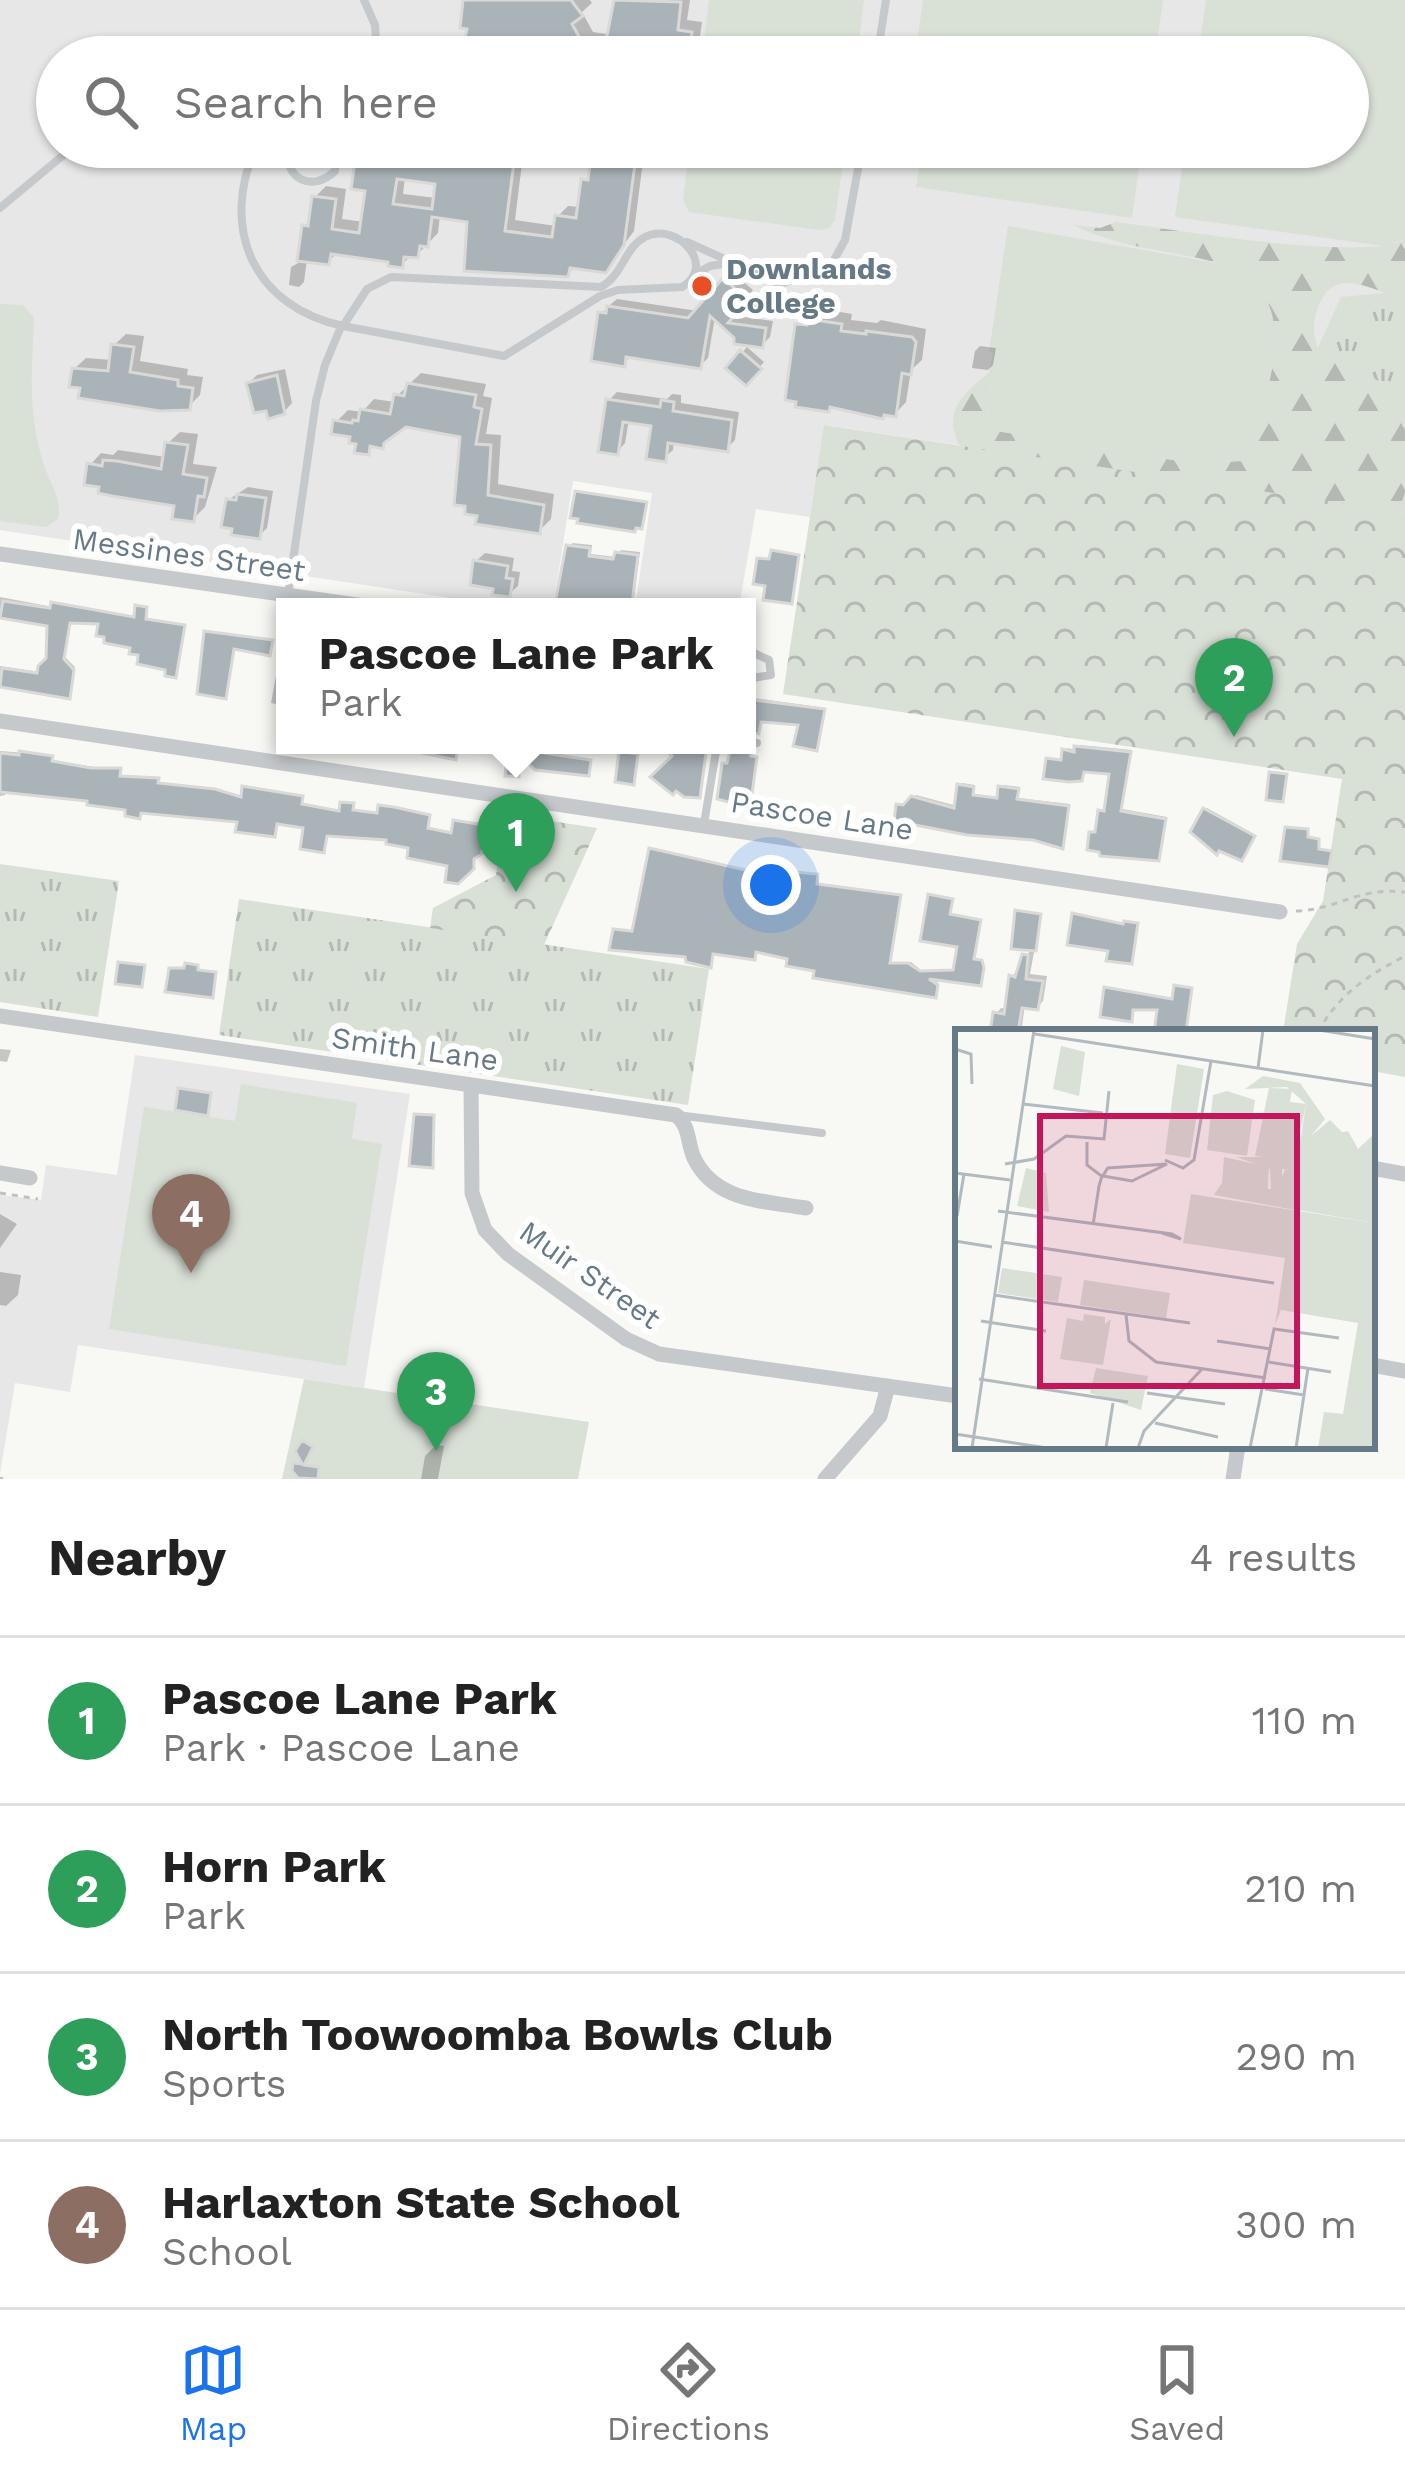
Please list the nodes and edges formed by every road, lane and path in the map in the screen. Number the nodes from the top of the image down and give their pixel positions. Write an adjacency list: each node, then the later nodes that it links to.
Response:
1 (364, 0): 3 (lane)
2 (886, 0): 4 (lane)
3 (376, 36)
4 (880, 36)
5 (48, 168): 10 (lane)
6 (249, 168): 14 (lane)
7 (289, 168): 8 (lane)
8 (335, 168)
9 (859, 168): 12 (lane)
10 (0, 208)
11 (685, 242): 12 (lane); 13 (lane); 14 (lane)
12 (732, 263): 13 (lane)
13 (694, 276): 14 (lane)
14 (343, 326): 16 (lane)
15 (0, 554): 16 (street, Messines Street)
16 (288, 597): 17 (street, Messines Street)
17 (296, 598)
18 (756, 654): 19 (lane)
19 (756, 678)
20 (0, 721): 22 (street, Pascoe Lane)
21 (716, 754): 22 (lane)
22 (704, 826): 24 (street, Pascoe Lane)
23 (1405, 892): 24 (path)
24 (1280, 912)
25 (1405, 956): 27 (path)
26 (0, 1016): 28 (street, Smith Lane)
27 (1320, 1029)
28 (471, 1085): 29 (street, Smith Lane); 40 (street, Muir Street)
29 (676, 1114): 30 (lane, Smith Lane); 37 (street)
30 (822, 1133)
31 (1375, 1169): 33 (street)
32 (0, 1173): 34 (street)
33 (1405, 1174)
34 (30, 1178)
35 (0, 1193): 36 (path)
36 (38, 1199)
37 (806, 1208)
38 (1375, 1366): 39 (street)
39 (1405, 1371)
40 (888, 1386): 41 (street, Muir Street); 43 (street)
41 (955, 1396)
42 (1238, 1449): 44 (street)
43 (825, 1479)
44 (1233, 1479)

